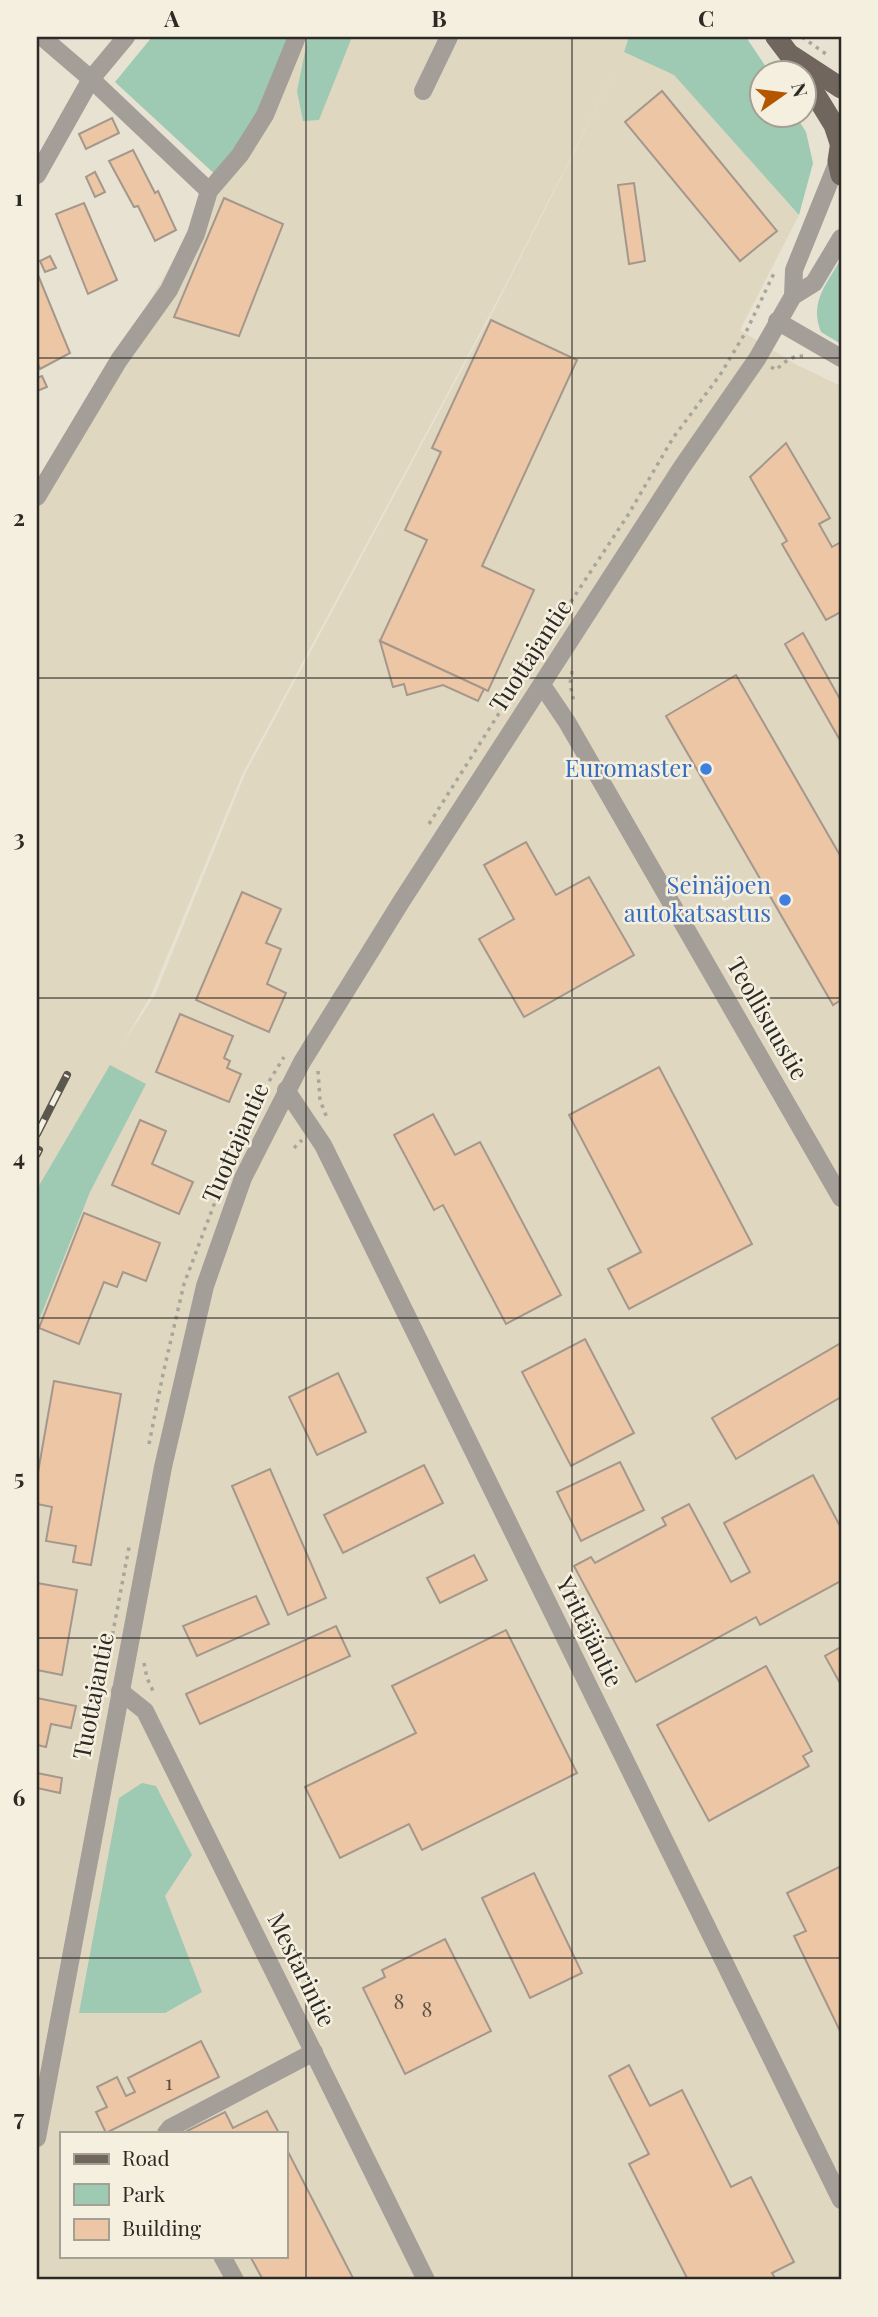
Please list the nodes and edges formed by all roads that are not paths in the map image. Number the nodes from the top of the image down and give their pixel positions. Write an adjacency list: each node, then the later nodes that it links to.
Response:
1 (42, 37): 8 (street)
2 (126, 37): 8 (street)
3 (297, 37): 14 (street)
4 (449, 37): 10 (street)
5 (776, 37): 6 (main road)
6 (794, 60)
7 (818, 77): 9 (main road)
8 (91, 79): 13 (street); 14 (street)
9 (841, 88)
10 (423, 91)
11 (818, 98): 12 (main road)
12 (840, 155): 16 (street, Tuottajantie)
13 (37, 175)
14 (209, 191): 19 (street)
15 (841, 238): 16 (street, Tuottajantie)
16 (793, 296): 17 (street, Tuottajantie)
17 (777, 321): 18 (street); 20 (street, Tuottajantie)
18 (841, 358)
19 (37, 497)
20 (542, 685): 21 (street, Tuottajantie); 22 (street, Teollisuustie)
21 (286, 1090): 23 (street, Tuottajantie); 28 (street, Yrittäjäntie)
22 (841, 1198)
23 (120, 1691): 24 (street, Mestarintie); 25 (street, Tuottajantie)
24 (314, 2052): 26 (street); 31 (street, Mestarintie)
25 (42, 2080): 27 (street, Tuottajantie)
26 (167, 2132)
27 (37, 2138)
28 (841, 2200)
29 (223, 2258): 30 (street)
30 (234, 2280)
31 (426, 2280)

